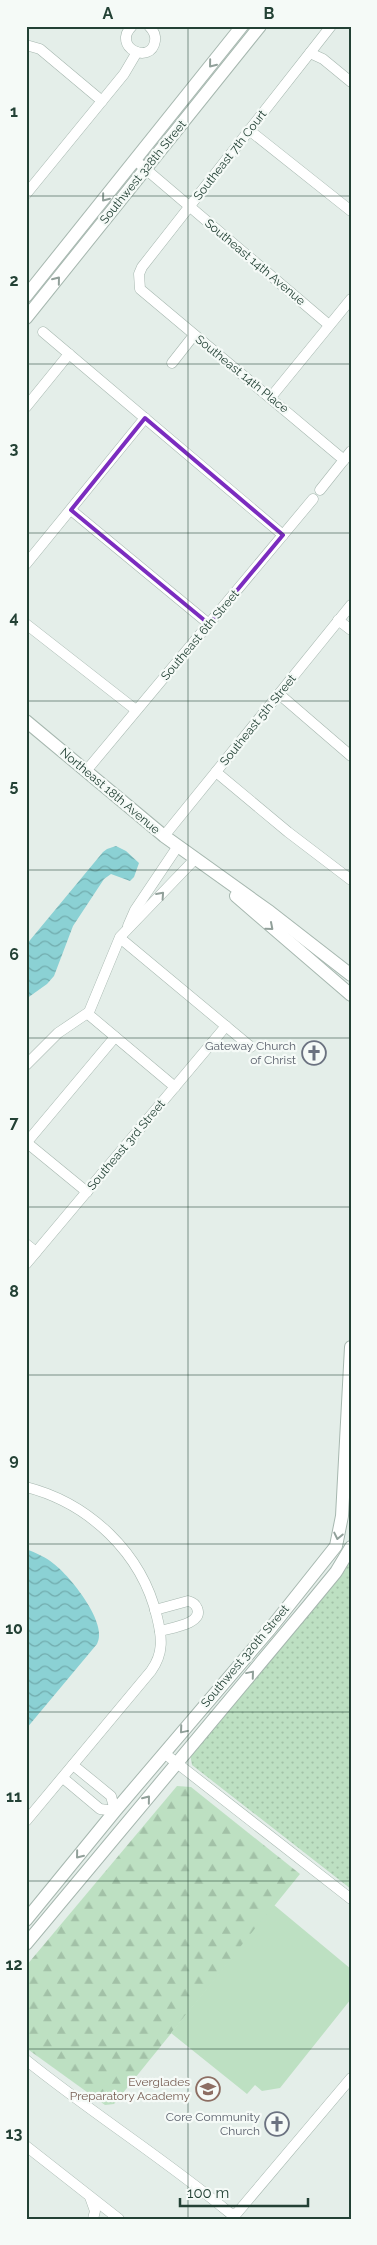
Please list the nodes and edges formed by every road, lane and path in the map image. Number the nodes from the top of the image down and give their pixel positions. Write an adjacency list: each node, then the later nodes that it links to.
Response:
1 (132, 26): 7 (street)
2 (149, 26): 7 (street)
3 (242, 26): 12 (street, Southwest 328th Street, one-way to 12)
4 (260, 26): 13 (street, Southwest 328th Street)
5 (331, 26): 8 (street, Southeast 7th Court)
6 (26, 44): 10 (street)
7 (137, 52): 10 (street)
8 (310, 53): 9 (street); 11 (street, Southeast 7th Court)
9 (351, 82)
10 (102, 101): 14 (street)
11 (249, 130): 15 (street, Southeast 7th Court); 16 (street)
12 (135, 160): 13 (street, Southeast 14th Avenue); 18 (street, Southwest 328th Street, one-way to 18)
13 (146, 168): 15 (street, Southeast 14th Avenue); 20 (street, Southwest 328th Street, one-way to 13)
14 (28, 188)
15 (189, 206): 17 (street, Southeast 7th Court); 21 (street, Southeast 14th Avenue)
16 (351, 211)
17 (140, 289): 23 (street, Southeast 14th Place)
18 (26, 296)
19 (351, 299): 21 (street)
20 (26, 318)
21 (330, 324): 26 (street)
22 (43, 332): 24 (street)
23 (194, 335): 25 (street); 26 (street, Southeast 14th Place)
24 (69, 354): 27 (street); 28 (street)
25 (172, 363)
26 (271, 397): 30 (street, Southeast 14th Place)
27 (28, 403)
28 (145, 418): 33 (street); 34 (street)
29 (351, 451): 30 (street)
30 (344, 460): 31 (street)
31 (320, 490)
32 (313, 499): 34 (street, Southeast 6th Street)
33 (71, 510): 35 (street); 39 (street)
34 (283, 534): 39 (street, Southeast 6th Street)
35 (26, 564)
36 (351, 605): 37 (street, Southeast 5th Street)
37 (338, 620): 40 (street); 41 (street, Southeast 5th Street)
38 (26, 624): 42 (street)
39 (209, 624): 42 (street, Southeast 6th Street)
40 (351, 630)
41 (279, 694): 44 (street); 46 (street, Southeast 5th Street)
42 (136, 710): 45 (street, Southeast 6th Street)
43 (26, 721): 45 (street, Northeast 18th Avenue)
44 (351, 756)
45 (86, 771): 47 (street, Northeast 18th Avenue)
46 (216, 772): 47 (street, Southeast 5th Street); 50 (street)
47 (164, 836): 48 (street, Northeast 18th Avenue)
48 (178, 846): 49 (street, Northeast 18th Avenue); 51 (street)
49 (195, 859): 51 (street, one-way to 49); 53 (street, Northeast 18th Avenue); 54 (street, Northeast 18th Avenue, one-way to 54)
50 (351, 880)
51 (127, 929): 52 (street)
52 (120, 938): 55 (street); 56 (street)
53 (351, 975)
54 (351, 995)
55 (88, 1014): 57 (street); 59 (street)
56 (226, 1026): 58 (street); 60 (street, Southeast 3rd Street)
57 (115, 1037): 60 (street); 61 (street)
58 (251, 1048)
59 (26, 1065)
60 (175, 1087): 62 (street, Southeast 3rd Street)
61 (26, 1142): 62 (street)
62 (87, 1192): 64 (street, Southeast 3rd Street)
63 (26, 1244): 64 (street)
64 (36, 1252): 65 (street, Southeast 3rd Street)
65 (26, 1264)
66 (351, 1348): 71 (street, Southwest 320th Street, one-way to 71)
67 (26, 1487): 69 (street)
68 (351, 1547): 72 (street, Southwest 320th Street, one-way to 68)
69 (156, 1613): 70 (street); 70 (street)
70 (160, 1631): 73 (street)
71 (164, 1753): 72 (street); 77 (street, Southwest 320th Street)
72 (176, 1763): 79 (street, Southwest 320th Street, one-way to 72); 80 (street)
73 (73, 1765): 74 (street); 75 (street)
74 (63, 1778): 76 (street); 78 (street)
75 (94, 1783): 76 (street); 77 (street)
76 (84, 1795): 77 (street)
77 (115, 1811): 79 (street); 81 (street, Southwest 320th Street, one-way to 81)
78 (26, 1821)
79 (129, 1822): 82 (street, Southwest 320th Street)
80 (351, 1899)
81 (26, 1920)
82 (26, 1944)
83 (26, 2060): 84 (street)
84 (351, 2078)
85 (26, 2146): 86 (street)
86 (88, 2194): 87 (street); 88 (street)
87 (93, 2219)
88 (120, 2219)

